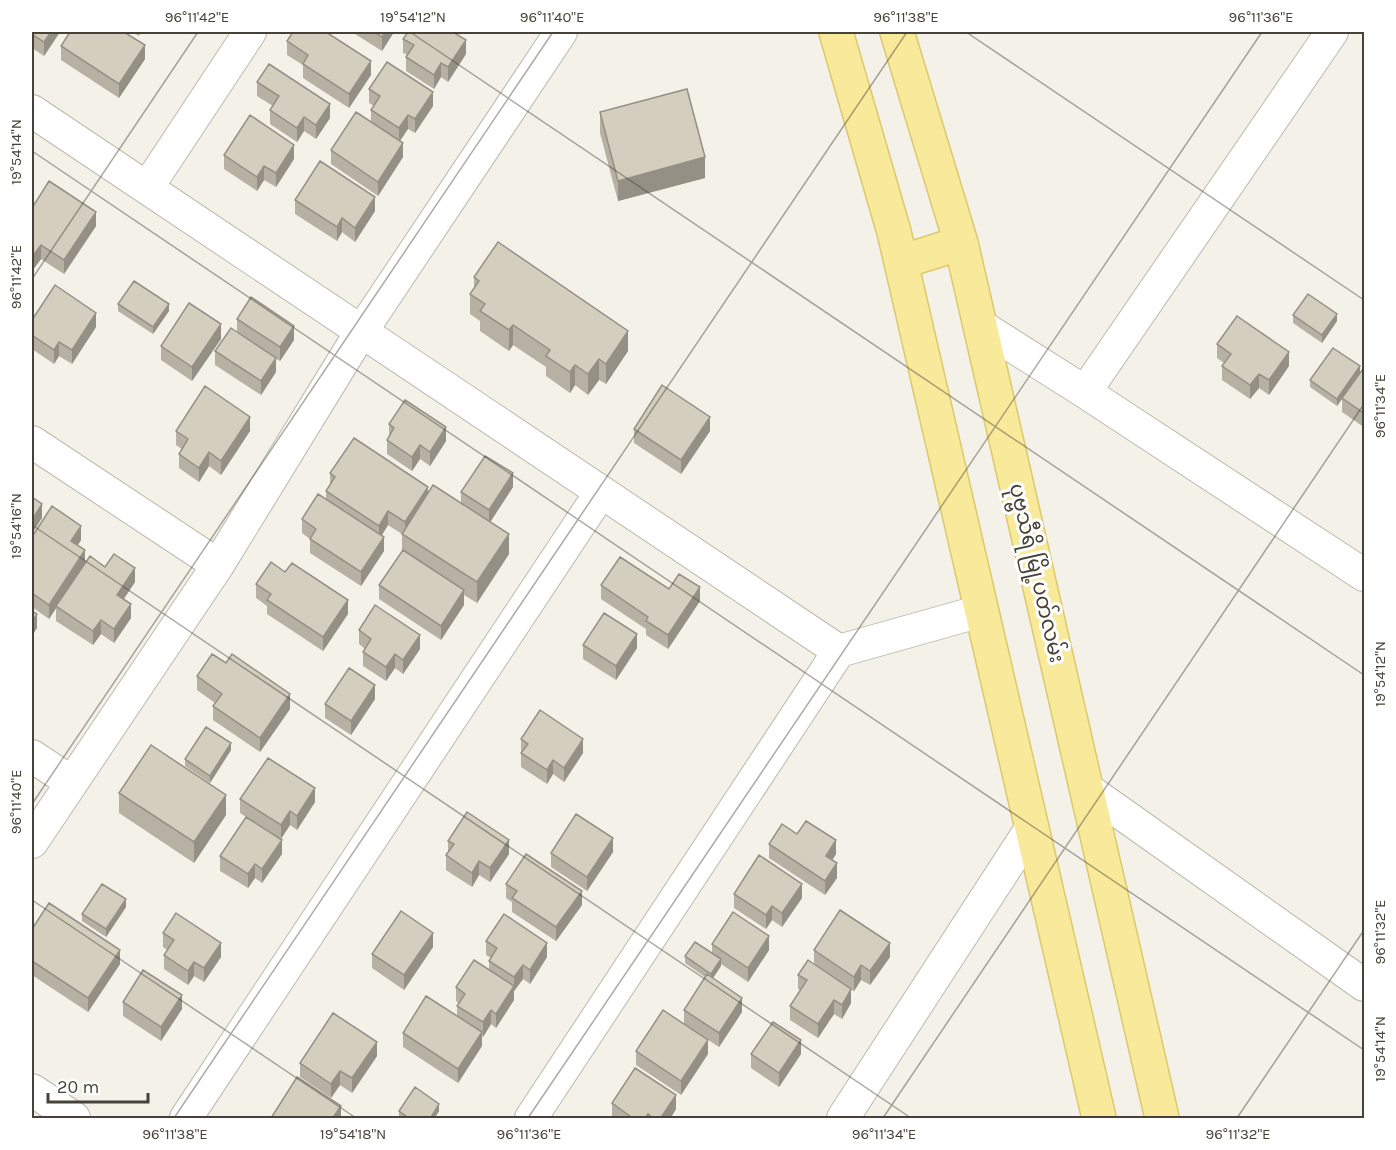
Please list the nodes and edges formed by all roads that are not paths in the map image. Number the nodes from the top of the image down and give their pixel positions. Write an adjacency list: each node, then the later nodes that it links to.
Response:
1 (250, 32): 7 (street)
2 (561, 32): 11 (street)
3 (836, 32): 9 (main road)
4 (897, 32): 8 (main road, ပုဗ္ဗသီရိ မြို့ပတ်လမ်း)
5 (1332, 32): 12 (street)
6 (32, 111): 7 (street)
7 (147, 188): 11 (street)
8 (962, 243): 9 (main road); 10 (main road, ပုဗ္ဗသီရိ မြို့ပတ်လမ်း)
9 (901, 262): 17 (main road)
10 (981, 326): 12 (street); 21 (main road, ပုဗ္ဗသီရိ မြို့ပတ်လမ်း)
11 (361, 332): 14 (street); 15 (street)
12 (1085, 392): 16 (street)
13 (32, 442): 15 (street)
14 (601, 492): 18 (street); 27 (street)
15 (218, 565): 20 (street)
16 (1365, 575)
17 (981, 611): 18 (street); 22 (main road)
18 (839, 651): 28 (street)
19 (32, 756): 20 (street)
20 (71, 782): 23 (street)
21 (1086, 789): 24 (street); 31 (main road, ပုဗ္ဗသီရိ မြို့ပတ်လမ်း)
22 (1032, 827): 29 (street); 30 (main road)
23 (32, 842)
24 (1365, 985)
25 (32, 1090): 26 (street)
26 (74, 1119)
27 (186, 1119)
28 (531, 1119)
29 (843, 1119)
30 (1099, 1119)
31 (1162, 1119)

